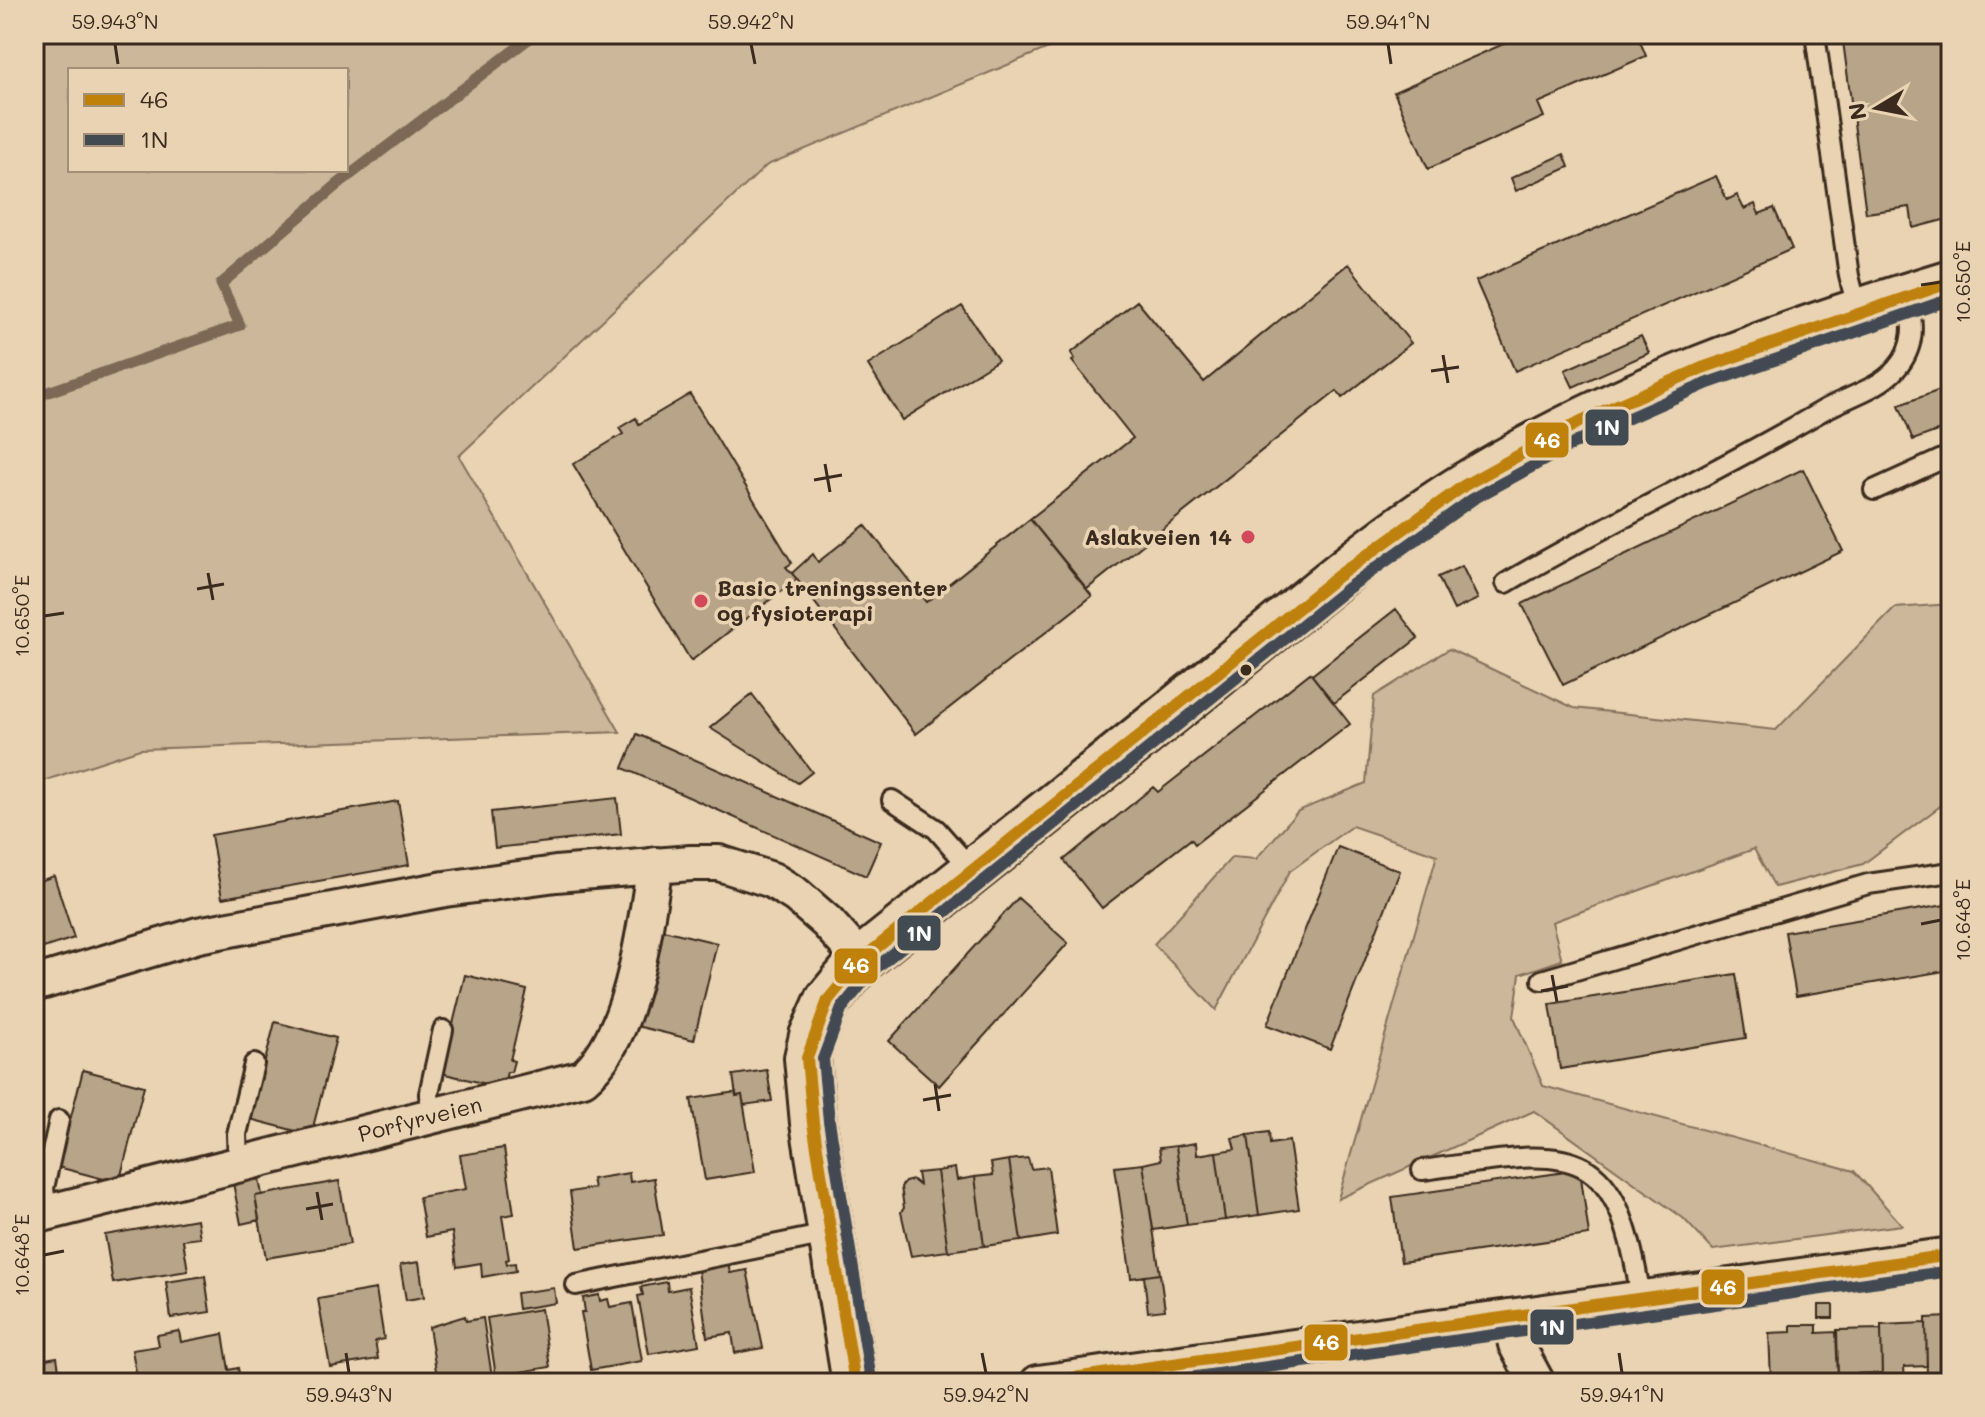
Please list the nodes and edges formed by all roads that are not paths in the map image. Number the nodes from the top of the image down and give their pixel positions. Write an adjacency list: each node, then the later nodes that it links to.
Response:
1 (1815, 34): 4 (lane)
2 (1951, 282): 3 (street)
3 (1907, 295): 4 (street); 7 (lane)
4 (1858, 311): 10 (street)
5 (1951, 455): 6 (lane)
6 (1874, 490)
7 (1506, 583)
8 (892, 800): 10 (lane)
9 (655, 865): 12 (street); 14 (street); 17 (street, Porfyrveien)
10 (973, 871): 12 (street)
11 (1951, 872): 13 (lane)
12 (861, 960): 22 (street)
13 (1542, 980)
14 (34, 984)
15 (443, 1030): 17 (lane)
16 (254, 1064): 19 (lane)
17 (431, 1117): 19 (street, Porfyrveien)
18 (59, 1120): 21 (lane)
19 (238, 1164): 21 (street, Porfyrveien)
20 (1422, 1170): 25 (lane)
21 (40, 1215)
22 (832, 1233): 24 (lane); 27 (street)
23 (1951, 1255): 25 (street)
24 (576, 1285)
25 (1641, 1299): 26 (street)
26 (1510, 1317): 28 (street); 29 (street)
27 (855, 1383)
28 (1038, 1383)
29 (1537, 1383)

